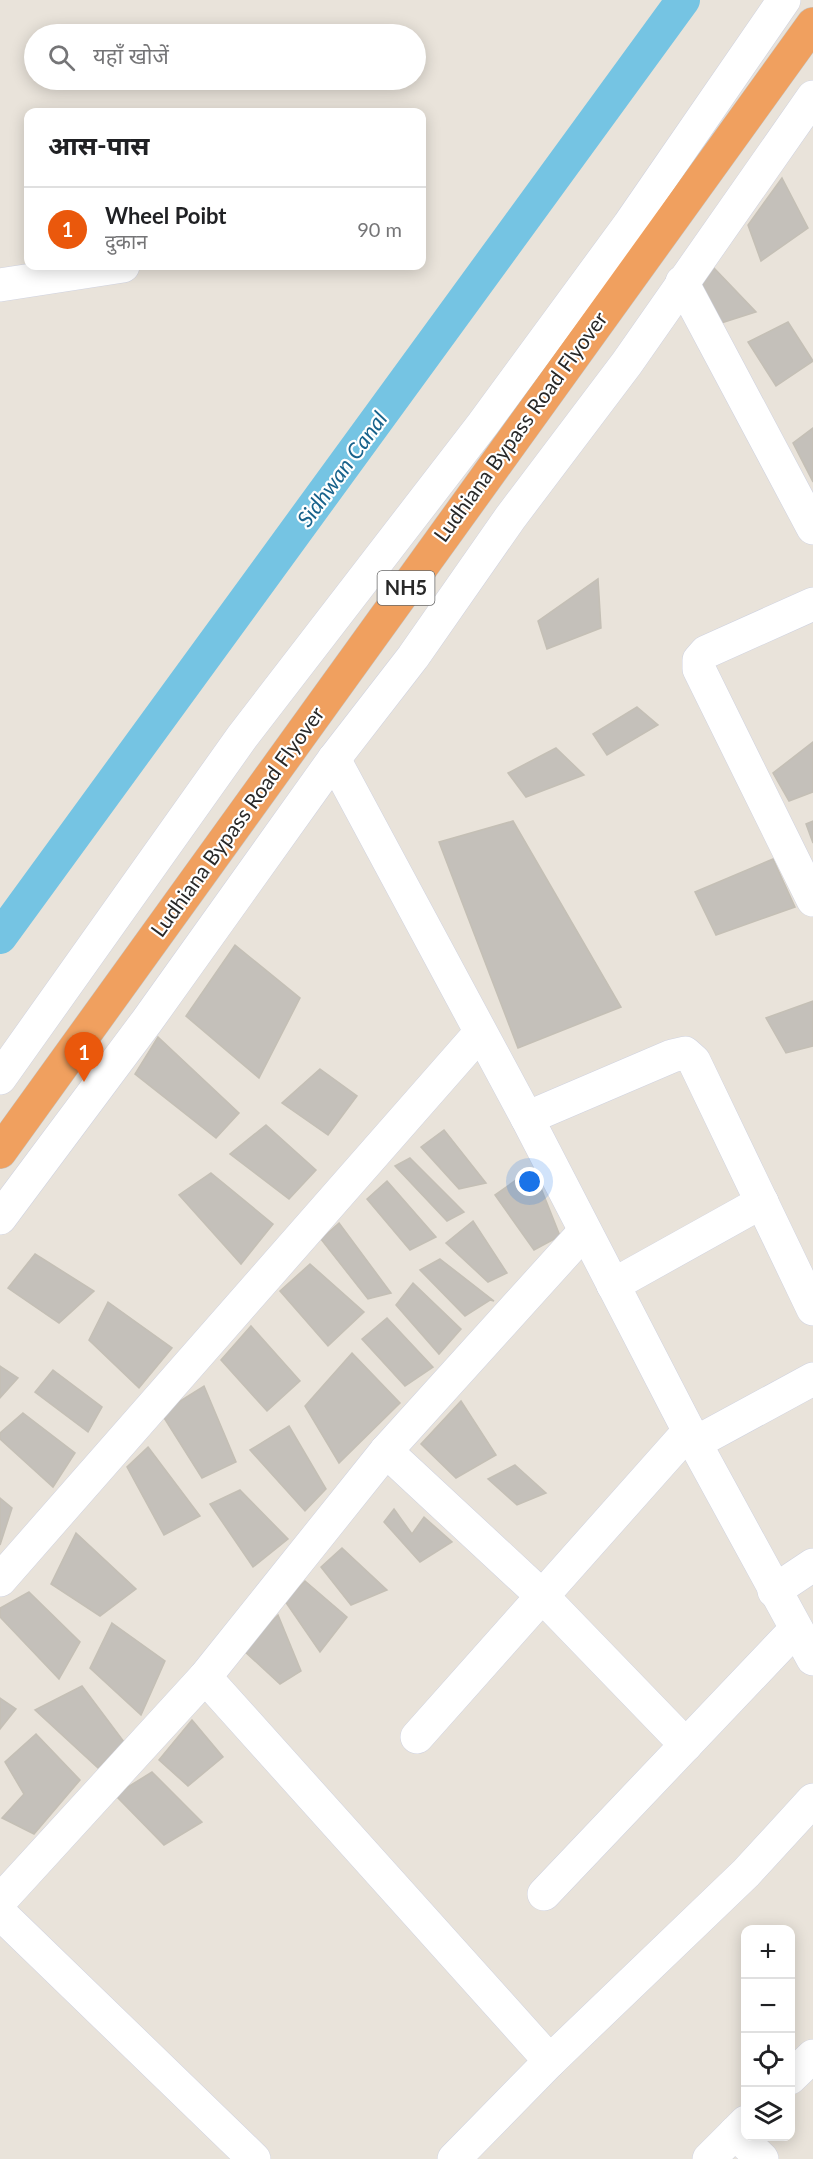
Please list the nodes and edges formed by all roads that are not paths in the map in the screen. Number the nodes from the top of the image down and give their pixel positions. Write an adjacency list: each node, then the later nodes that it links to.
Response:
1 (784, 0): 12 (street)
2 (813, 24): 14 (highway, Ludhiana Bypass Road Flyover / NH5)
3 (810, 111): 5 (street)
4 (97, 270): 6 (street)
5 (682, 282): 7 (street); 9 (street)
6 (0, 285)
7 (813, 528)
8 (813, 604): 10 (street)
9 (334, 759): 11 (street); 16 (street)
10 (813, 900)
11 (480, 1033): 13 (street); 24 (street)
12 (0, 1078)
13 (526, 1118): 15 (street); 17 (street)
14 (0, 1152)
15 (762, 1202): 18 (street); 19 (street)
16 (0, 1218)
17 (585, 1231): 18 (street); 22 (street)
18 (613, 1285): 21 (street)
19 (813, 1309)
20 (813, 1379): 21 (street)
21 (692, 1437): 25 (street); 26 (street)
22 (386, 1451): 26 (street); 29 (street)
23 (813, 1565): 25 (street)
24 (0, 1580)
25 (774, 1591): 27 (street)
26 (541, 1595): 30 (street); 31 (street)
27 (795, 1630): 28 (street); 31 (street)
28 (813, 1659)
29 (205, 1677): 34 (street); 37 (street)
30 (417, 1737)
31 (686, 1745): 33 (street)
32 (813, 1800): 37 (street)
33 (544, 1894)
34 (0, 1901)
35 (0, 1913): 40 (street)
36 (813, 2056): 38 (street)
37 (550, 2061): 41 (street)
38 (795, 2073)
39 (740, 2127): 42 (street); 43 (street)
40 (254, 2159)
41 (454, 2159)
42 (709, 2159)
43 (762, 2159)

